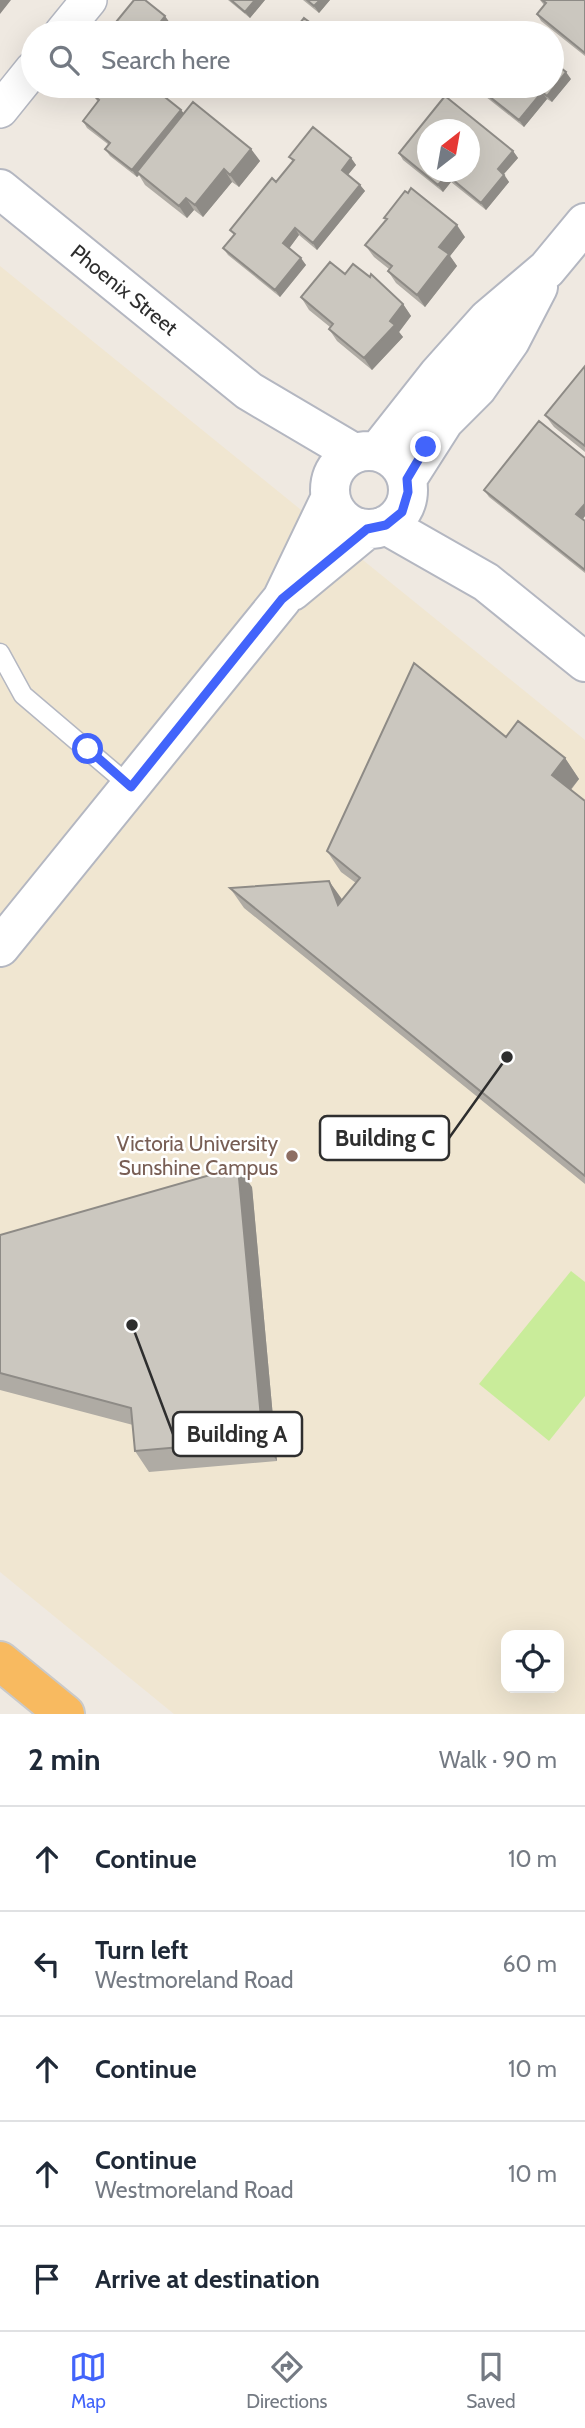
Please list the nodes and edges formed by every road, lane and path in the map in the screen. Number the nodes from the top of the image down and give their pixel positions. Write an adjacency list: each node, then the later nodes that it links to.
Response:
1 (89, 0): 2 (street)
2 (72, 21)
3 (21, 84): 4 (street)
4 (0, 110)
5 (0, 189): 8 (street, Phoenix Street)
6 (585, 223): 7 (street)
7 (547, 269): 8 (street); 9 (street)
8 (348, 471): 9 (street); 10 (street); 12 (street)
9 (408, 486): 10 (street); 11 (street)
10 (376, 527): 11 (street); 12 (street)
11 (486, 582): 14 (street)
12 (282, 599): 15 (street)
13 (0, 653): 15 (lane)
14 (585, 662)
15 (131, 787): 16 (street)
16 (0, 947)
17 (0, 1661): 18 (highway)
18 (65, 1714)

